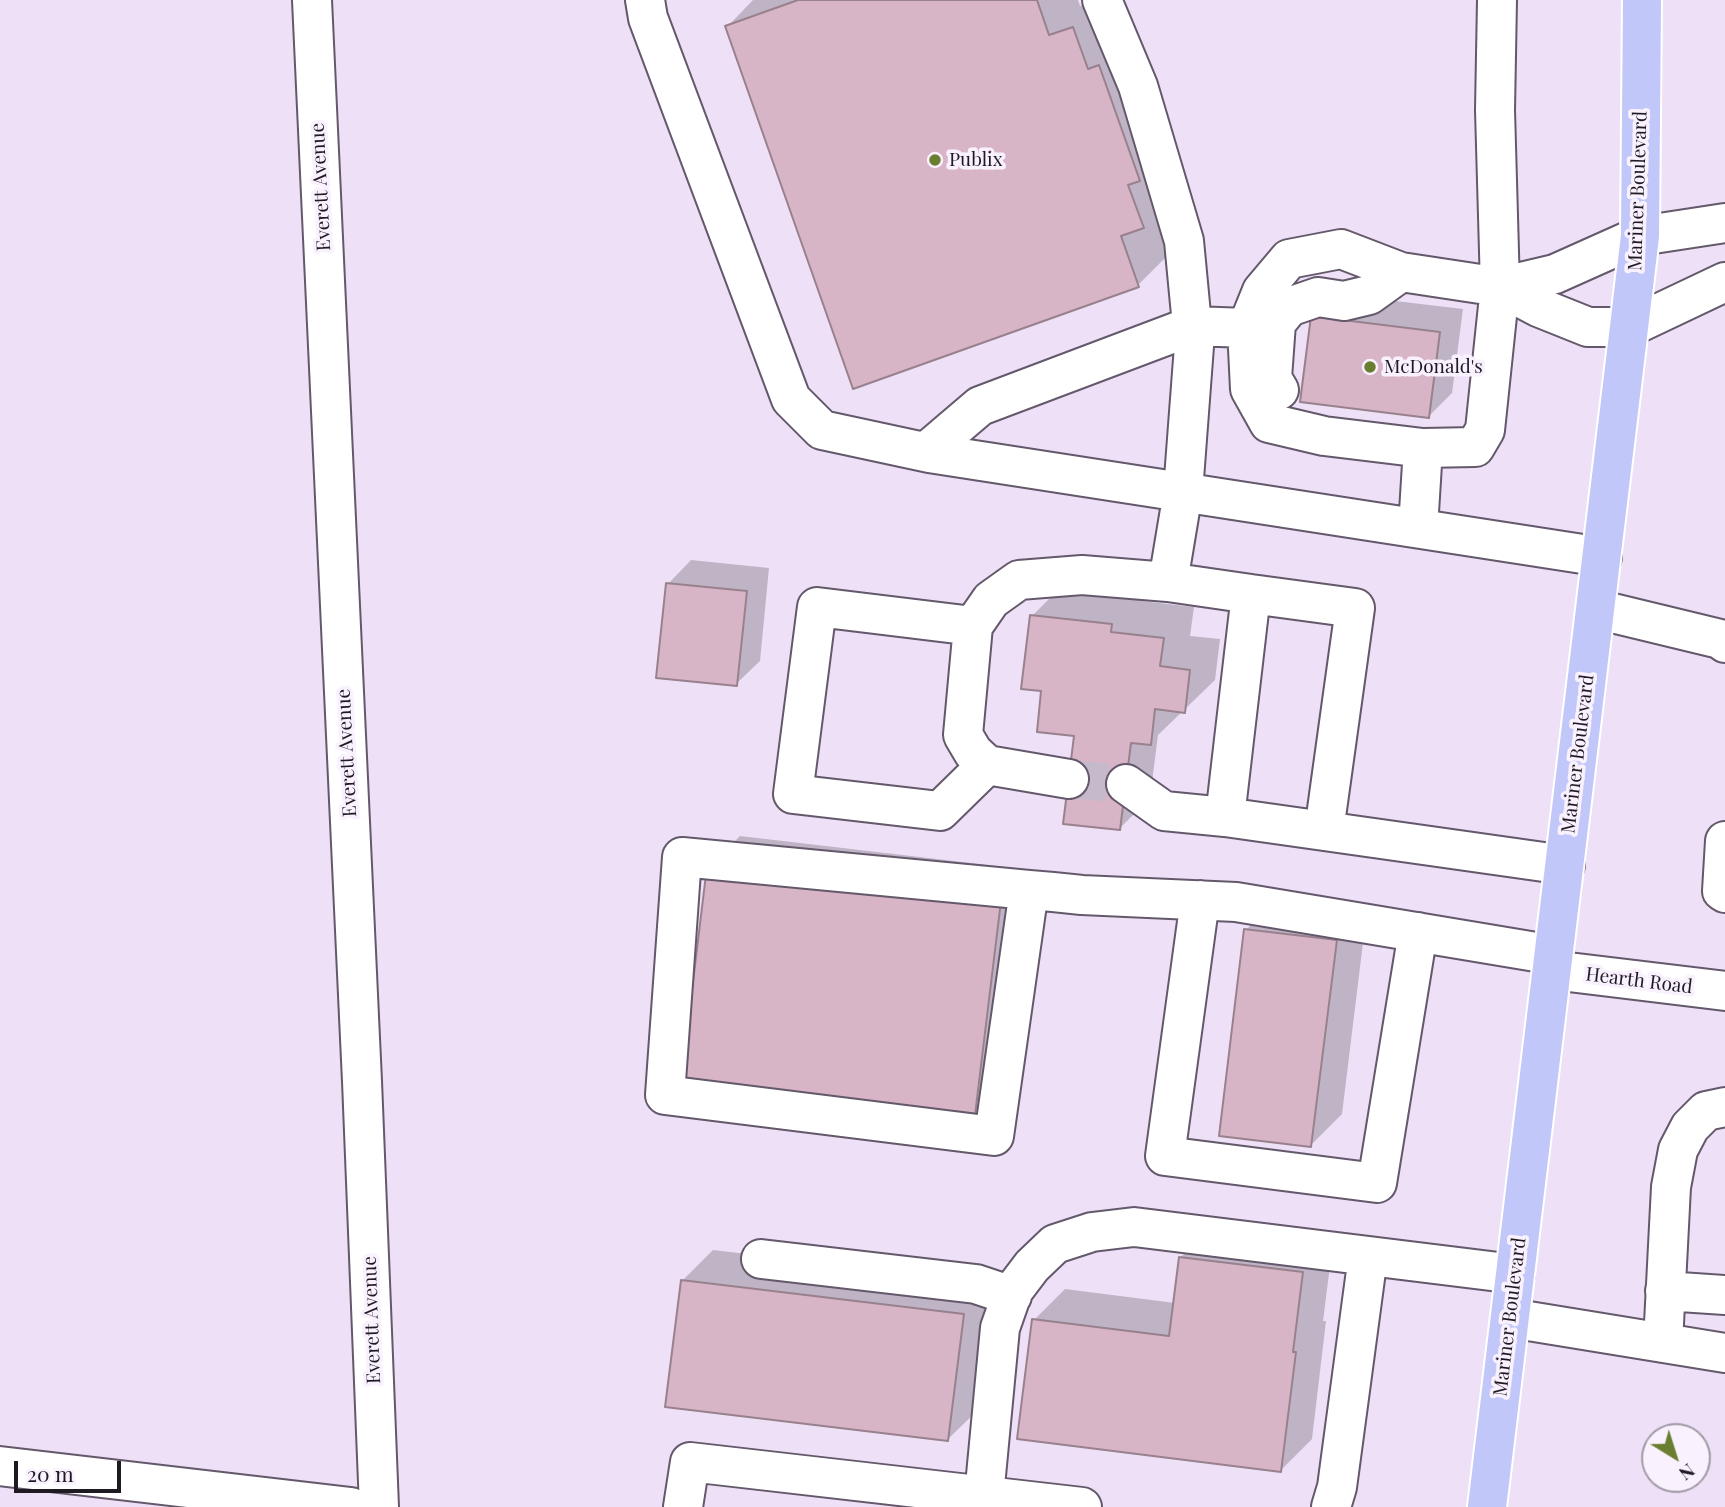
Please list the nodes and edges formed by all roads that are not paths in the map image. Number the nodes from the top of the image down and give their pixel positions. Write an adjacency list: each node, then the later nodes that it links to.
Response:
1 (312, 0): 51 (street, Everett Avenue)
2 (645, 0): 16 (street)
3 (1101, 0): 11 (street)
4 (1497, 0): 10 (street)
5 (1642, 0): 7 (main road, Mariner Boulevard)
6 (1725, 223): 7 (street)
7 (1640, 236): 10 (street); 12 (main road, Mariner Boulevard)
8 (1401, 272): 10 (street); 13 (street); 14 (street)
9 (1725, 282): 12 (street)
10 (1500, 287): 12 (street); 14 (street)
11 (1192, 326): 13 (street); 16 (street); 17 (street)
12 (1630, 327): 19 (main road, Mariner Boulevard)
13 (1247, 328): 15 (street)
14 (1485, 430): 15 (street)
15 (1423, 448): 18 (street)
16 (926, 452): 17 (street)
17 (1183, 492): 18 (street); 20 (street)
18 (1418, 528): 19 (street)
19 (1602, 556): 22 (main road, Mariner Boulevard)
20 (1168, 582): 21 (street); 23 (street)
21 (1251, 594): 28 (street); 29 (street)
22 (1596, 609): 24 (street); 31 (main road, Mariner Boulevard)
23 (973, 626): 25 (street); 25 (street)
24 (1725, 643)
25 (987, 765): 26 (street)
26 (1069, 779)
27 (1126, 784): 28 (street)
28 (1225, 817): 29 (street)
29 (1324, 831): 31 (street)
30 (1725, 841): 33 (street)
31 (1565, 865): 36 (main road, Mariner Boulevard)
32 (1030, 890): 32 (street, Hearth Road); 34 (street, Hearth Road)
33 (1725, 893)
34 (1200, 900): 35 (street, Hearth Road); 35 (street)
35 (1418, 933): 36 (street, Hearth Road)
36 (1553, 963): 37 (street, Hearth Road); 41 (main road, Mariner Boulevard)
37 (1725, 991)
38 (1725, 1107): 42 (street)
39 (1368, 1256): 41 (street); 44 (street); 54 (street)
40 (761, 1259): 44 (street)
41 (1515, 1274): 45 (main road, Mariner Boulevard)
42 (1665, 1291): 43 (street); 46 (street)
43 (1725, 1295)
44 (1012, 1296): 49 (street)
45 (1510, 1318): 46 (street); 55 (main road, Mariner Boulevard)
46 (1663, 1343): 47 (street)
47 (1725, 1353)
48 (0, 1466): 50 (street)
49 (984, 1501): 52 (street); 53 (street)
50 (351, 1507)
51 (379, 1507)
52 (683, 1507)
53 (1082, 1507)
54 (1331, 1507)
55 (1487, 1507)

